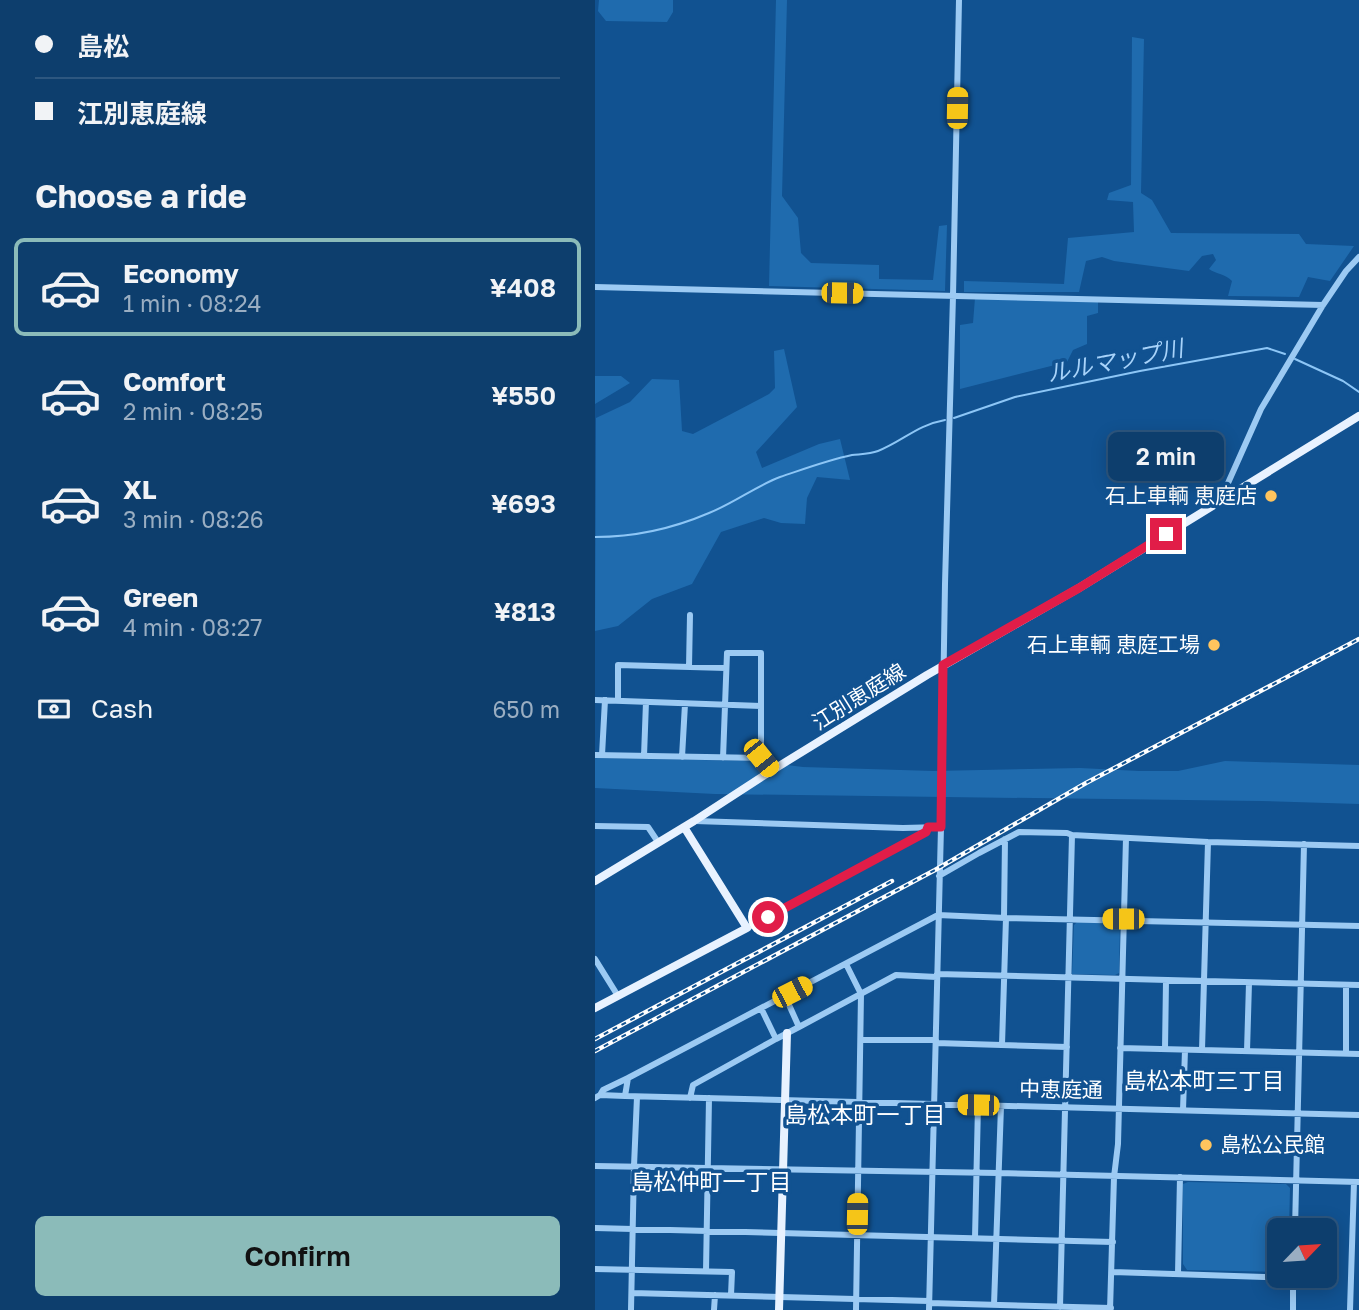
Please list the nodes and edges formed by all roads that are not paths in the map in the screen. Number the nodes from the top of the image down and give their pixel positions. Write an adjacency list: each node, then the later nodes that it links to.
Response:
1 (959, 0): 4 (street)
2 (1359, 257): 5 (street)
3 (595, 287): 4 (street)
4 (953, 296): 5 (street); 9 (street)
5 (1323, 306): 7 (street)
6 (1359, 415): 7 (main road, 江別恵庭線)
7 (1219, 502): 9 (main road, 江別恵庭線)
8 (690, 615): 10 (street)
9 (943, 665): 24 (main road, 江別恵庭線); 29 (street)
10 (689, 667): 11 (street); 14 (street)
11 (726, 668): 17 (street); 18 (street)
12 (595, 700): 13 (street)
13 (605, 700): 14 (street); 19 (street)
14 (618, 701): 15 (street)
15 (646, 702): 16 (street); 20 (street)
16 (685, 704): 17 (street); 21 (street)
17 (724, 705): 18 (street); 22 (street)
18 (761, 706): 23 (street)
19 (599, 755): 20 (street)
20 (644, 756): 21 (street)
21 (682, 757): 22 (street)
22 (723, 758): 23 (street)
23 (761, 758): 24 (street)
24 (771, 771): 25 (main road, 江別恵庭線)
25 (694, 821): 27 (main road, 江別恵庭線); 28 (street)
26 (595, 826): 33 (street)
27 (684, 827): 33 (main road, 江別恵庭線); 46 (main road)
28 (928, 827): 29 (street); 46 (street)
29 (941, 827): 37 (street)
30 (1072, 835): 31 (street); 32 (street); 41 (street)
31 (1126, 838): 34 (street); 42 (street)
32 (1005, 839): 37 (street); 40 (street)
33 (657, 842): 38 (main road, 江別恵庭線)
34 (1208, 842): 35 (street); 43 (street)
35 (1304, 844): 36 (street); 44 (street)
36 (1359, 846)
37 (939, 876): 39 (street)
38 (595, 881)
39 (938, 915): 40 (street); 48 (street); 49 (street)
40 (1005, 918): 41 (street); 50 (street)
41 (1070, 919): 42 (street); 51 (street)
42 (1123, 919): 43 (street); 52 (street)
43 (1205, 922): 44 (street); 54 (street)
44 (1301, 924): 45 (street); 56 (street)
45 (1359, 926)
46 (747, 929): 60 (main road)
47 (595, 959): 60 (street)
48 (846, 964): 59 (street); 61 (street)
49 (937, 976): 50 (street); 59 (street); 68 (street)
50 (1004, 976): 51 (street); 69 (street)
51 (1069, 978): 52 (street); 70 (street)
52 (1122, 980): 53 (street); 71 (street)
53 (1166, 981): 54 (street); 72 (street)
54 (1203, 982): 55 (street); 74 (street)
55 (1249, 983): 56 (street); 75 (street)
56 (1300, 984): 57 (street); 76 (street)
57 (1346, 985): 58 (street); 77 (street)
58 (1359, 985)
59 (861, 994): 64 (street); 67 (street)
60 (618, 996): 62 (main road)
61 (785, 996): 63 (street); 64 (street)
62 (595, 1008)
63 (761, 1008): 66 (street); 79 (street)
64 (799, 1027): 65 (street)
65 (787, 1033): 66 (street); 85 (main road)
66 (776, 1039): 83 (street)
67 (860, 1040): 68 (street); 86 (street)
68 (936, 1042): 69 (street); 87 (street)
69 (1002, 1045): 70 (street)
70 (1067, 1047): 90 (street)
71 (1120, 1048): 72 (street); 91 (street)
72 (1165, 1049): 73 (street)
73 (1185, 1050): 74 (street); 92 (street)
74 (1202, 1050): 75 (street)
75 (1247, 1051): 76 (street)
76 (1299, 1052): 77 (street); 93 (street)
77 (1346, 1053): 78 (street)
78 (1359, 1054)
79 (628, 1077): 80 (street); 81 (street)
80 (625, 1096): 81 (street, 中恵庭通); 82 (street, 中恵庭通)
81 (598, 1097)
82 (638, 1097): 83 (street, 中恵庭通); 96 (street)
83 (690, 1098): 84 (street, 中恵庭通)
84 (709, 1098): 85 (street, 中恵庭通); 97 (street)
85 (786, 1100): 86 (street, 中恵庭通); 98 (main road)
86 (860, 1103): 87 (street, 中恵庭通); 99 (street)
87 (934, 1104): 88 (street, 中恵庭通); 100 (street)
88 (978, 1105): 89 (street, 中恵庭通); 101 (street)
89 (1001, 1106): 90 (street, 中恵庭通); 102 (street)
90 (1065, 1107): 91 (street, 中恵庭通); 103 (street)
91 (1119, 1109): 92 (street, 中恵庭通); 104 (street)
92 (1183, 1110): 93 (street, 中恵庭通)
93 (1297, 1114): 94 (street, 中恵庭通); 106 (street)
94 (1359, 1115)
95 (595, 1166): 96 (street)
96 (634, 1166): 97 (street); 110 (street)
97 (707, 1167): 98 (street); 111 (street)
98 (783, 1170): 99 (street); 112 (main road)
99 (858, 1170): 100 (street); 113 (street)
100 (932, 1172): 101 (street); 114 (street)
101 (976, 1172): 102 (street); 115 (street)
102 (998, 1173): 103 (street); 116 (street)
103 (1064, 1174): 104 (street); 117 (street)
104 (1114, 1177): 105 (street); 118 (street)
105 (1180, 1177): 106 (street); 123 (street)
106 (1296, 1181): 107 (street); 108 (street)
107 (1357, 1182): 141 (street)
108 (1295, 1218)
109 (595, 1228): 110 (street)
110 (633, 1229): 111 (street); 120 (street)
111 (706, 1231): 112 (street); 121 (street)
112 (781, 1233): 113 (street); 129 (main road)
113 (857, 1236): 114 (street); 130 (street)
114 (931, 1237): 115 (street); 131 (street)
115 (975, 1238): 116 (street)
116 (997, 1238): 117 (street); 132 (street)
117 (1062, 1240): 118 (street); 133 (street)
118 (1113, 1242): 122 (street)
119 (595, 1269): 120 (street)
120 (633, 1270): 121 (street); 126 (street)
121 (706, 1271): 128 (street)
122 (1113, 1272): 123 (street); 135 (street)
123 (1178, 1274): 124 (street)
124 (1267, 1276)
125 (1293, 1288): 140 (street)
126 (632, 1293): 127 (street); 136 (street)
127 (715, 1294): 128 (street); 137 (street)
128 (731, 1295): 129 (street)
129 (779, 1296): 130 (street); 138 (main road)
130 (856, 1299): 131 (street); 139 (street)
131 (929, 1305): 132 (street)
132 (994, 1305): 134 (street)
133 (1060, 1307): 134 (street); 135 (street)
134 (1030, 1308)
135 (1111, 1309)
136 (631, 1310)
137 (715, 1310)
138 (779, 1310)
139 (856, 1310)
140 (1293, 1310)
141 (1350, 1310)

